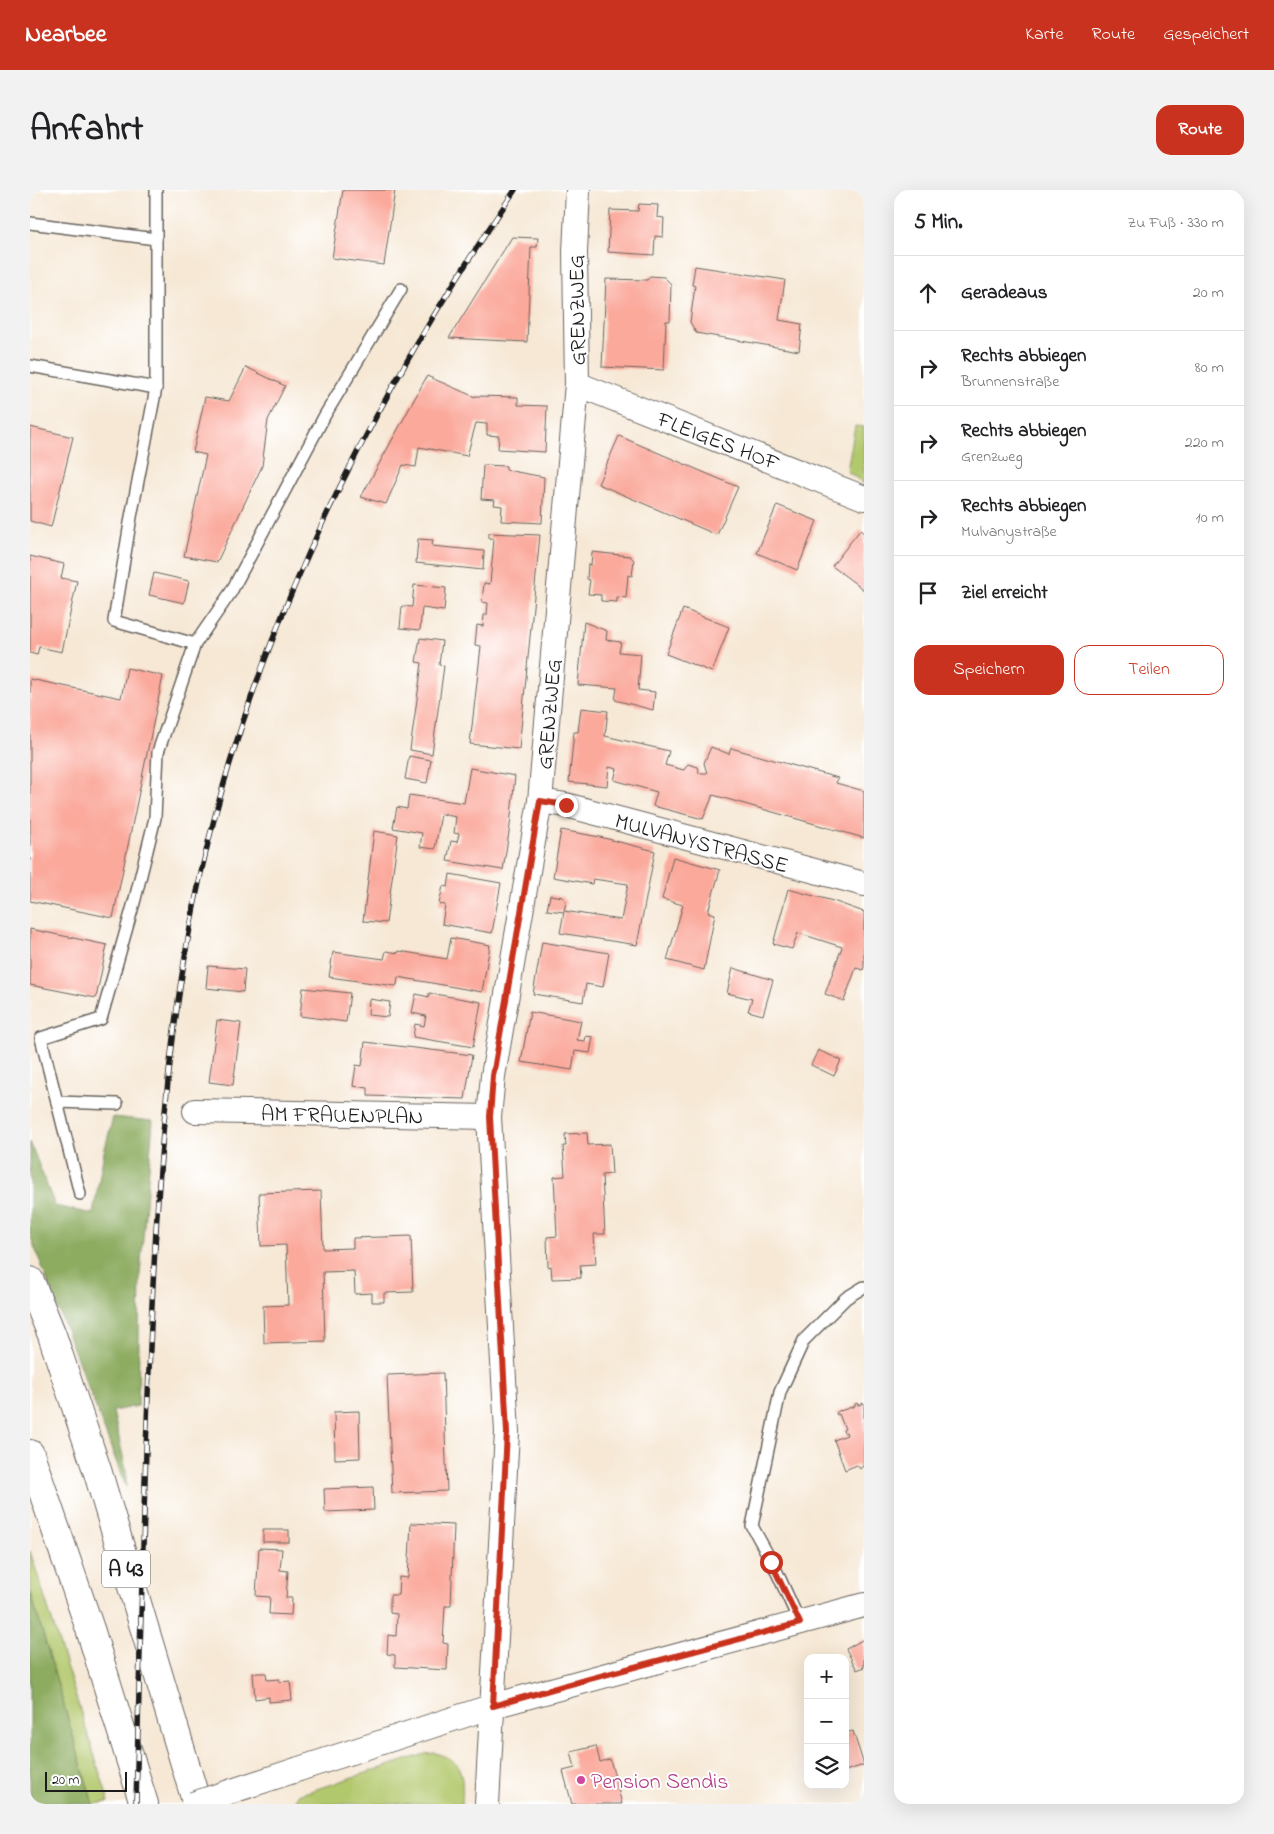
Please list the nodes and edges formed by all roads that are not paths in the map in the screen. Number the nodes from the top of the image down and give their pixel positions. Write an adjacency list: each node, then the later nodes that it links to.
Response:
1 (156, 190): 4 (lane)
2 (578, 190): 7 (street, GRENZWEG)
3 (30, 223): 4 (lane)
4 (156, 239): 8 (lane)
5 (400, 289): 10 (lane)
6 (30, 366): 8 (lane)
7 (577, 384): 9 (street, FLEIGES HOF); 11 (street, GRENZWEG)
8 (156, 388): 10 (lane)
9 (863, 497)
10 (195, 644): 13 (lane)
11 (540, 801): 12 (street, MULVANYSTRASSE); 16 (street, GRENZWEG)
12 (864, 884)
13 (57, 1102): 14 (lane); 17 (lane)
14 (117, 1104)
15 (188, 1110): 16 (street, AM FRAUENPLAN)
16 (490, 1117): 23 (street, GRENZWEG)
17 (80, 1194)
18 (30, 1281): 25 (highway, A 43)
19 (864, 1287): 22 (lane)
20 (30, 1454): 24 (highway, A 43)
21 (864, 1605): 22 (street)
22 (800, 1623): 23 (street)
23 (493, 1706): 25 (street, bridge); 26 (street, GRENZWEG)
24 (144, 1804)
25 (195, 1804)
26 (487, 1804)

